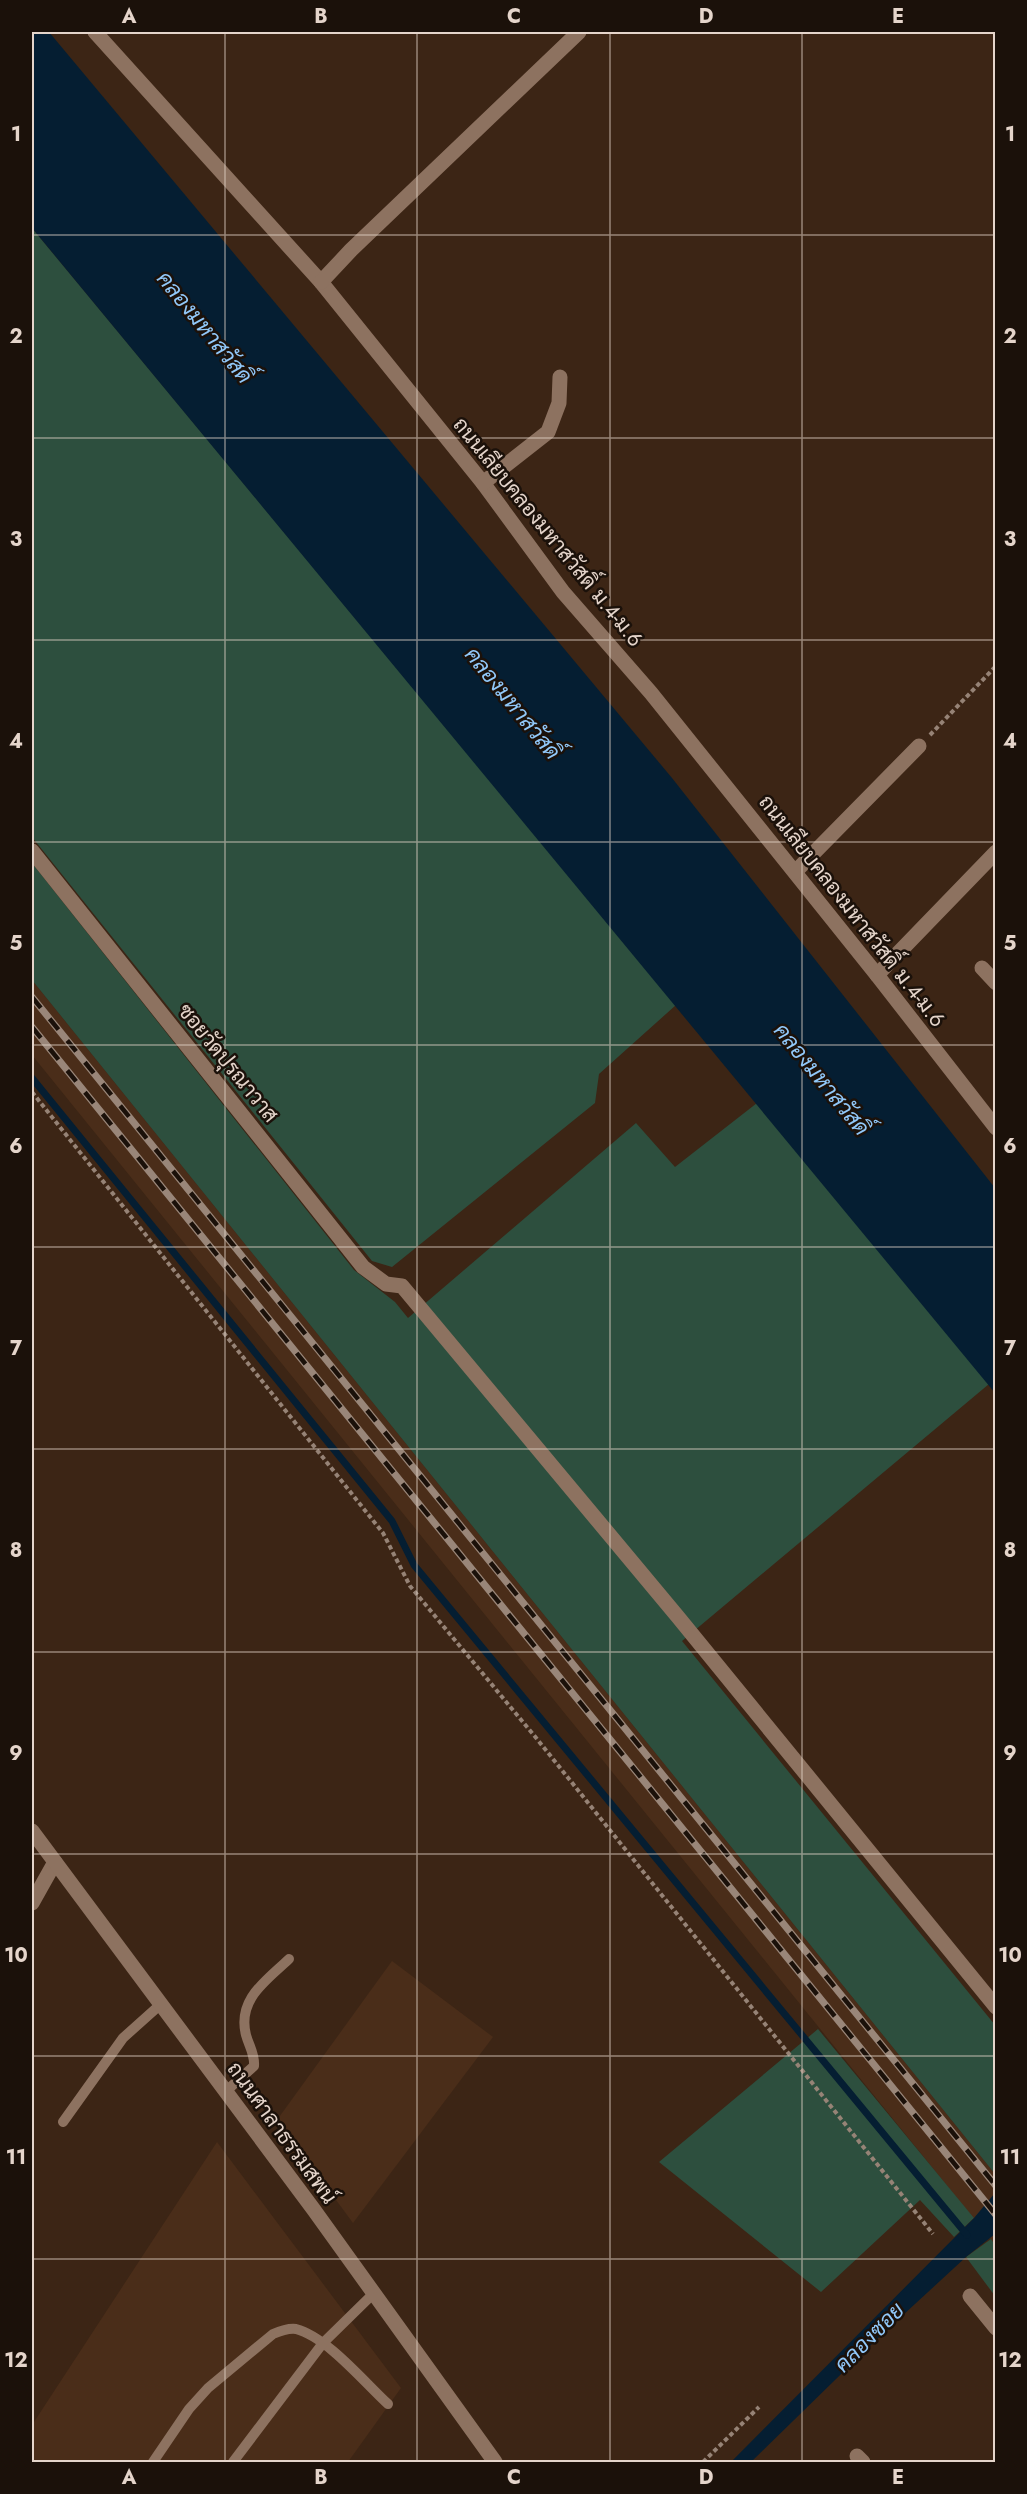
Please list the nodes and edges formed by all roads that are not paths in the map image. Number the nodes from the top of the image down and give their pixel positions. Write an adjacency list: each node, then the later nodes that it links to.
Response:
1 (95, 32): 3 (street, ถนนเลียบคลองมหาสวัสดิ์ ม.4-ม.6)
2 (579, 32): 3 (street)
3 (321, 282): 5 (street, ถนนเลียบคลองมหาสวัสดิ์ ม.4-ม.6)
4 (560, 377): 5 (street)
5 (483, 483): 9 (street, ถนนเลียบคลองมหาสวัสดิ์ ม.4-ม.6)
6 (919, 746): 9 (street)
7 (32, 851): 19 (street, ซอยวัดปุรณาวาส)
8 (996, 852): 11 (street)
9 (795, 872): 11 (street, ถนนเลียบคลองมหาสวัสดิ์ ม.4-ม.6)
10 (982, 968): 12 (street)
11 (878, 975): 13 (street, ถนนเลียบคลองมหาสวัสดิ์ ม.4-ม.6)
12 (996, 982)
13 (996, 1128)
14 (32, 1831): 15 (street, ถนนศาลาธรรมสพน์)
15 (55, 1862): 16 (street); 18 (street, ถนนศาลาธรรมสพน์)
16 (32, 1903)
17 (289, 1959): 20 (lane)
18 (161, 2004): 20 (street, ถนนศาลาธรรมสพน์); 21 (lane)
19 (996, 2007)
20 (225, 2092): 22 (street, ถนนศาลาธรรมสพน์)
21 (63, 2122)
22 (373, 2294): 25 (lane); 29 (street, ถนนศาลาธรรมสพน์)
23 (970, 2296): 24 (street)
24 (996, 2328)
25 (323, 2343): 26 (lane); 27 (lane); 28 (lane)
26 (388, 2404)
27 (153, 2463)
28 (233, 2463)
29 (495, 2463)

